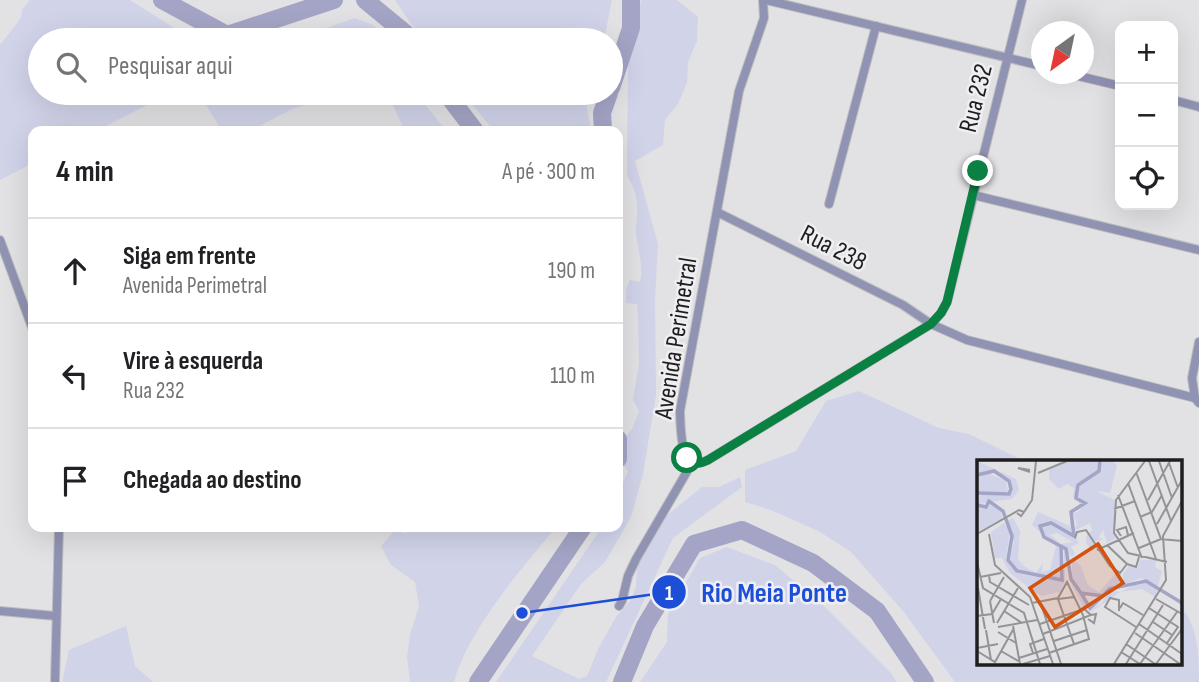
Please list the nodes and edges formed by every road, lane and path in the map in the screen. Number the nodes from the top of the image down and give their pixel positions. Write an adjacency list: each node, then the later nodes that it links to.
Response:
1 (765, 0): 3 (street); 12 (street, Avenida Perimetral)
2 (1022, 0): 4 (street, Rua 232)
3 (876, 26): 4 (street); 11 (street)
4 (1007, 57): 5 (street); 10 (street, Rua 232)
5 (1031, 63)
6 (1094, 80): 7 (street)
7 (1115, 85)
8 (1178, 101): 9 (street)
9 (1199, 107)
10 (973, 195): 14 (street); 16 (street, Rua 232)
11 (830, 204)
12 (717, 212): 16 (street, Rua 238); 19 (street, Avenida Perimetral)
13 (0, 240): 15 (street)
14 (1199, 250)
15 (28, 316)
16 (931, 324): 18 (street); 19 (street)
17 (1199, 342): 18 (street)
18 (1197, 400)
19 (692, 463): 21 (street)
20 (59, 532): 23 (street)
21 (619, 606)
22 (0, 611): 23 (street)
23 (56, 616): 24 (street)
24 (55, 682)

